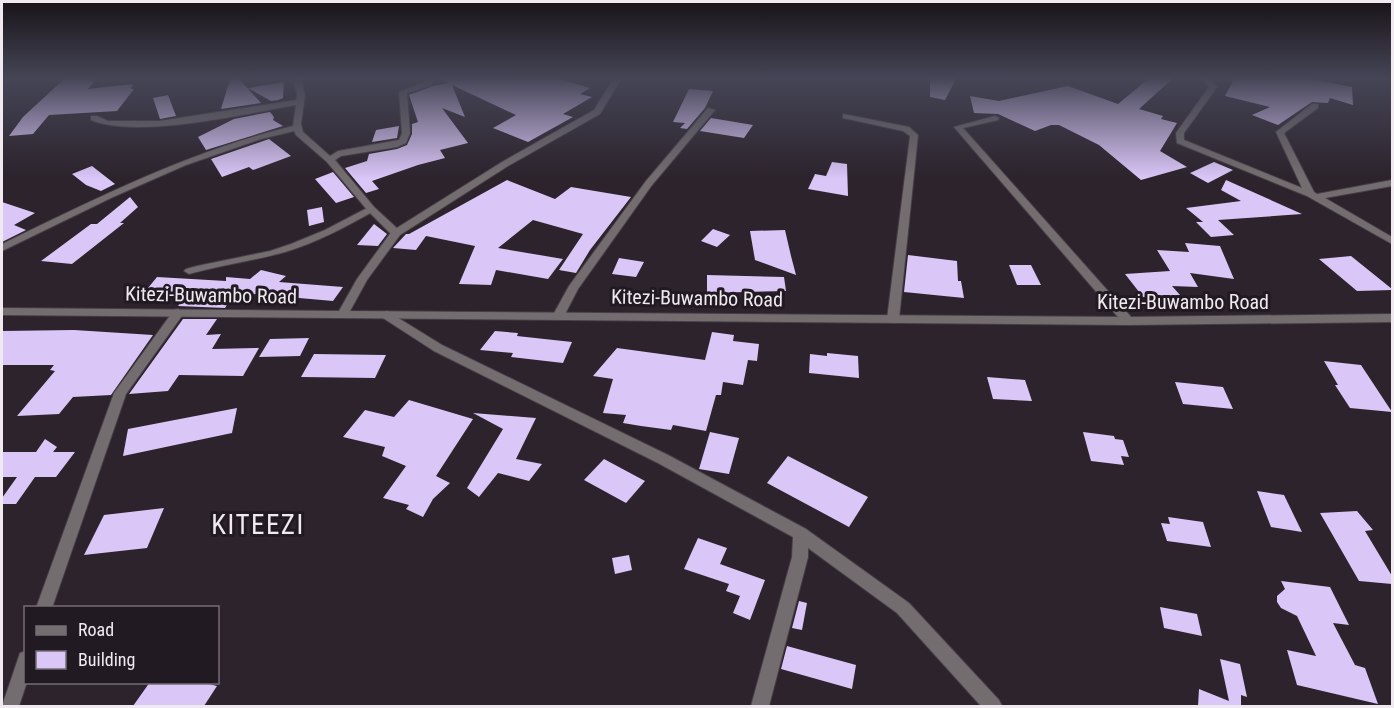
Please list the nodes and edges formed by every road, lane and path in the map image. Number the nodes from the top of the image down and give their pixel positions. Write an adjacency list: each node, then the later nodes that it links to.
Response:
1 (236, 112): 9 (street)
2 (299, 112): 11 (street)
3 (404, 112): 12 (street)
4 (597, 112): 16 (street)
5 (709, 112): 24 (street)
6 (1196, 112): 14 (street)
7 (1307, 112): 14 (street)
8 (846, 116): 26 (street)
9 (94, 118)
10 (995, 118): 27 (street)
11 (297, 128): 12 (street); 18 (street)
12 (330, 160): 15 (street)
13 (1392, 183): 14 (street)
14 (1314, 195): 17 (street)
15 (371, 209): 16 (street); 19 (lane)
16 (396, 233): 22 (street)
17 (1392, 241)
18 (2, 248)
19 (189, 271)
20 (2, 312): 21 (street, Kitezi-Buwambo Road)
21 (178, 312): 22 (street, Kitezi-Buwambo Road); 29 (street)
22 (342, 315): 23 (street, Kitezi-Buwambo Road)
23 (387, 315): 24 (street, Kitezi-Buwambo Road); 28 (street)
24 (559, 315): 26 (street, Kitezi-Buwambo Road)
25 (1392, 318): 27 (street, Kitezi-Buwambo Road)
26 (893, 319): 27 (street, Kitezi-Buwambo Road)
27 (1128, 321)
28 (801, 534): 32 (street); 33 (street)
29 (45, 606)
30 (24, 665): 31 (street)
31 (10, 706)
32 (760, 706)
33 (993, 706)

